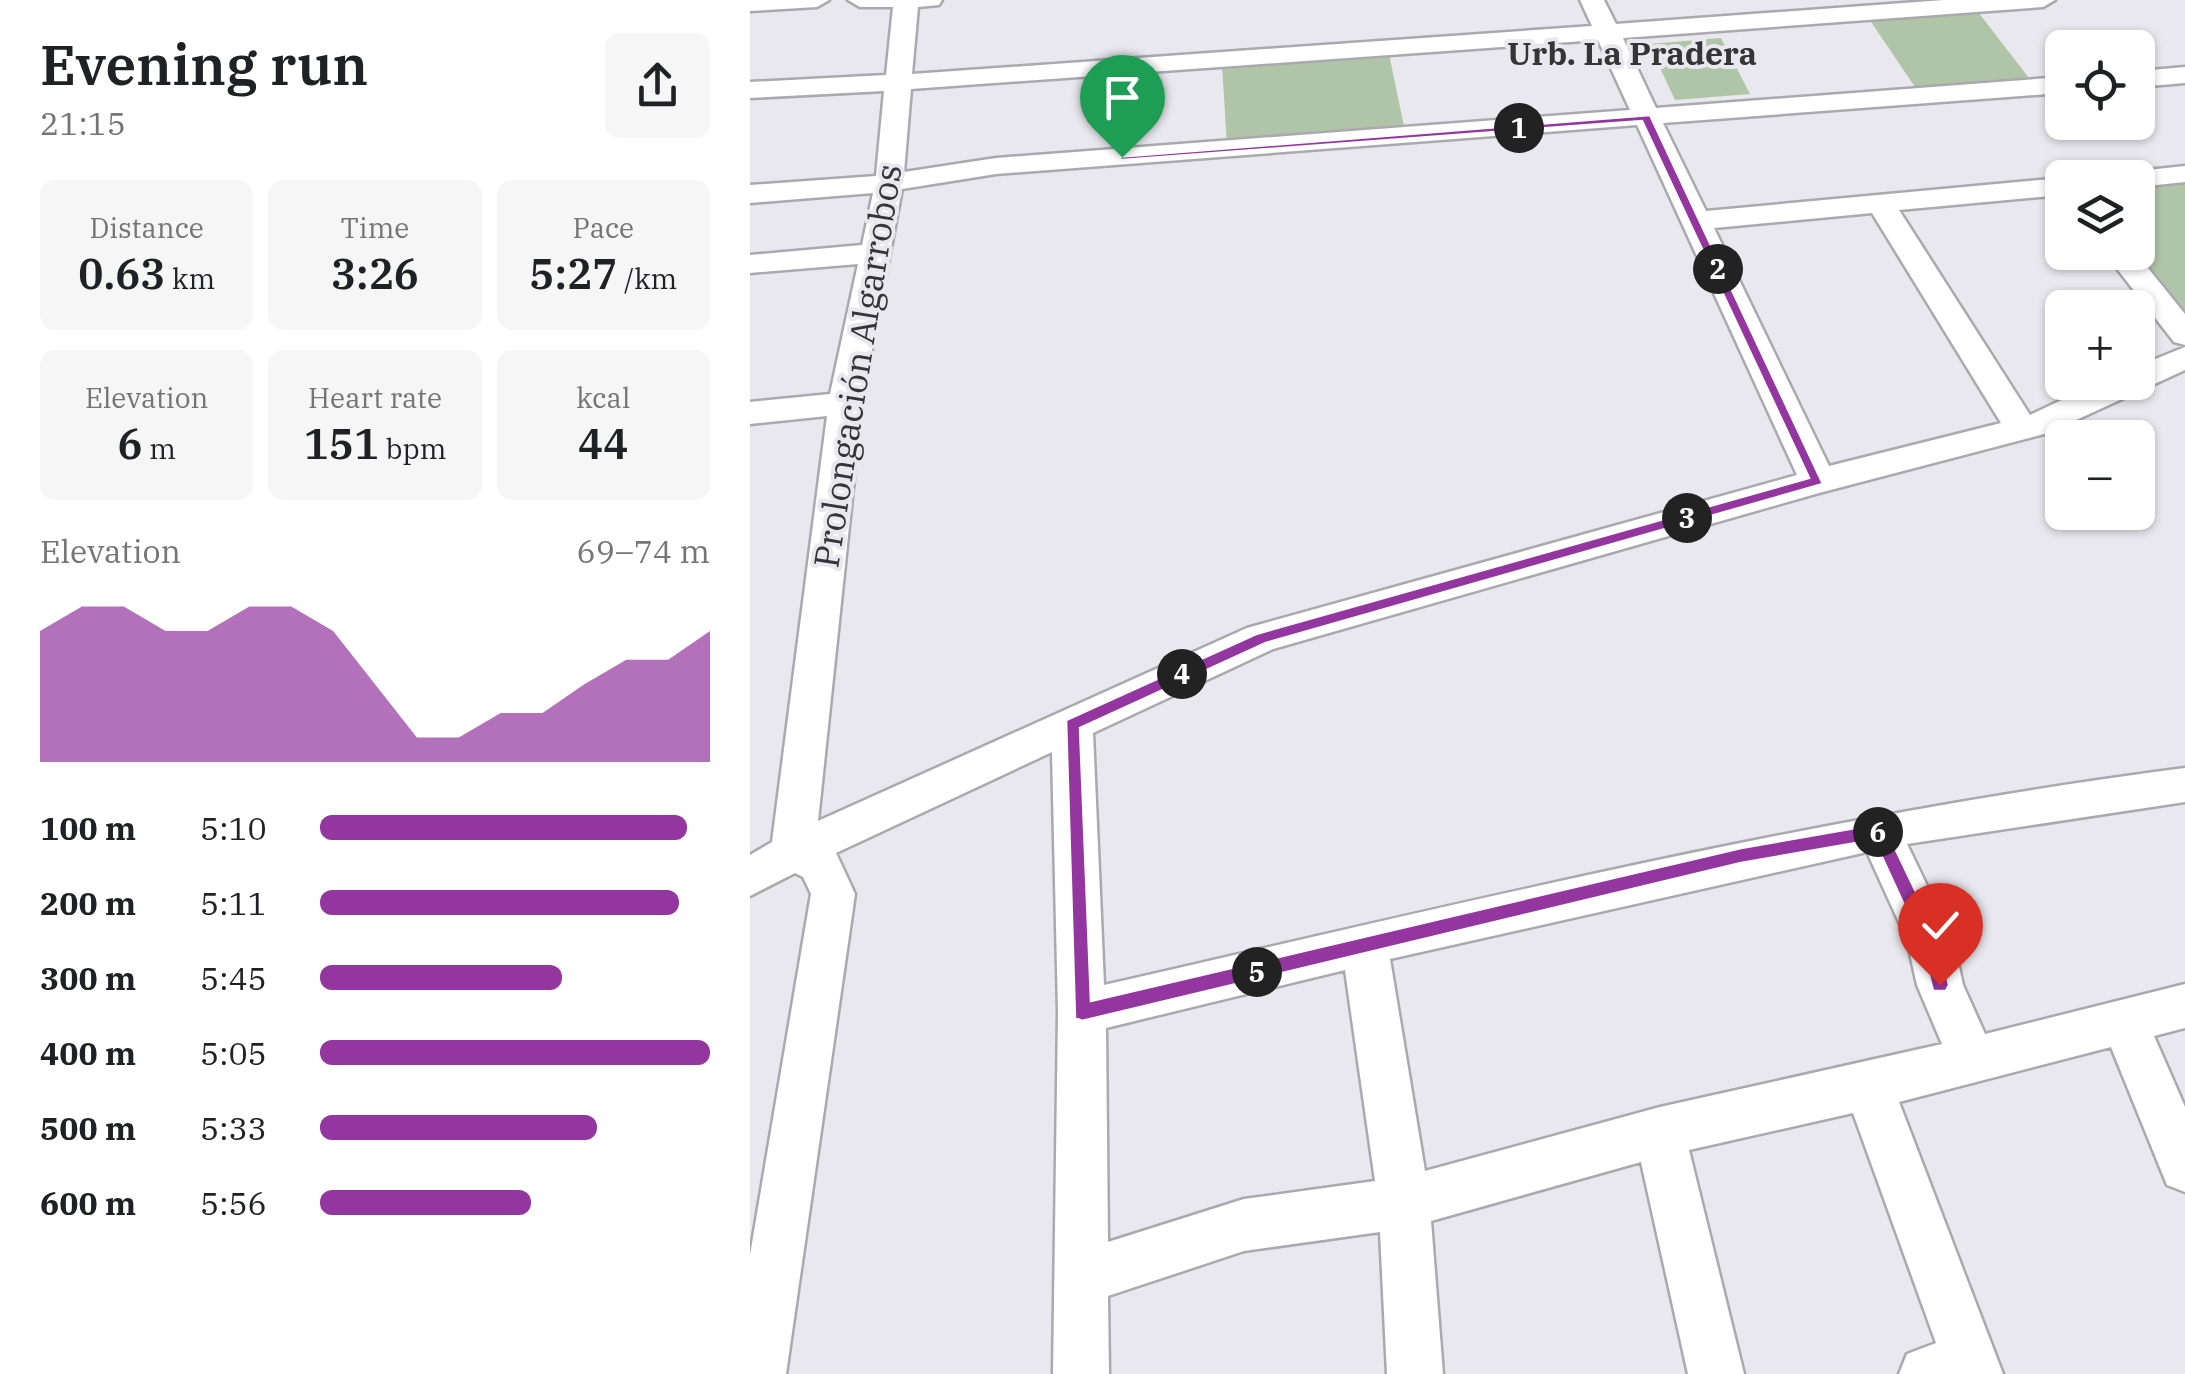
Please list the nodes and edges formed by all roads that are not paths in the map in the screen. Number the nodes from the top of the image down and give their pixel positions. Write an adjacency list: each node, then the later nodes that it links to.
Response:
1 (817, 0): 6 (street)
2 (860, 0): 5 (street)
3 (1592, 0): 7 (street)
4 (2043, 0): 7 (street)
5 (915, 1): 10 (street, Prolongación Algarrobos)
6 (750, 4)
7 (1606, 32): 10 (street); 13 (street)
8 (2185, 76): 9 (street)
9 (2155, 78)
10 (899, 81): 12 (street); 16 (street, Prolongación Algarrobos)
11 (2045, 86): 13 (street)
12 (750, 90)
13 (1646, 118): 16 (street); 20 (street)
14 (2185, 174): 15 (street)
15 (2155, 177)
16 (889, 183): 18 (street); 21 (street, Prolongación Algarrobos)
17 (2045, 188): 19 (street)
18 (750, 194)
19 (1881, 204): 20 (street); 30 (street)
20 (1695, 220): 31 (street)
21 (876, 254): 22 (street); 28 (street, Prolongación Algarrobos)
22 (750, 264)
23 (2133, 270): 24 (street)
24 (2185, 335)
25 (2185, 357): 26 (street)
26 (2155, 371)
27 (2087, 400): 30 (street)
28 (844, 402): 29 (street); 35 (street, Prolongación Algarrobos)
29 (750, 413)
30 (2021, 428): 31 (street)
31 (1818, 481): 32 (street)
32 (1072, 724): 35 (street); 39 (street)
33 (2185, 785): 34 (street)
34 (1878, 832): 37 (street); 41 (street)
35 (793, 852): 36 (street); 48 (street)
36 (750, 877)
37 (1364, 947): 39 (street); 45 (street)
38 (2185, 1006): 40 (street)
39 (1082, 1012): 46 (street)
40 (2124, 1022): 41 (street); 44 (street)
41 (1973, 1060): 42 (street)
42 (1868, 1086): 43 (street); 47 (street)
43 (1660, 1132): 45 (street); 51 (street)
44 (2185, 1167)
45 (1404, 1203): 46 (street); 50 (street)
46 (1083, 1277): 49 (street)
47 (1957, 1370)
48 (758, 1374)
49 (1081, 1374)
50 (1415, 1374)
51 (1716, 1374)

